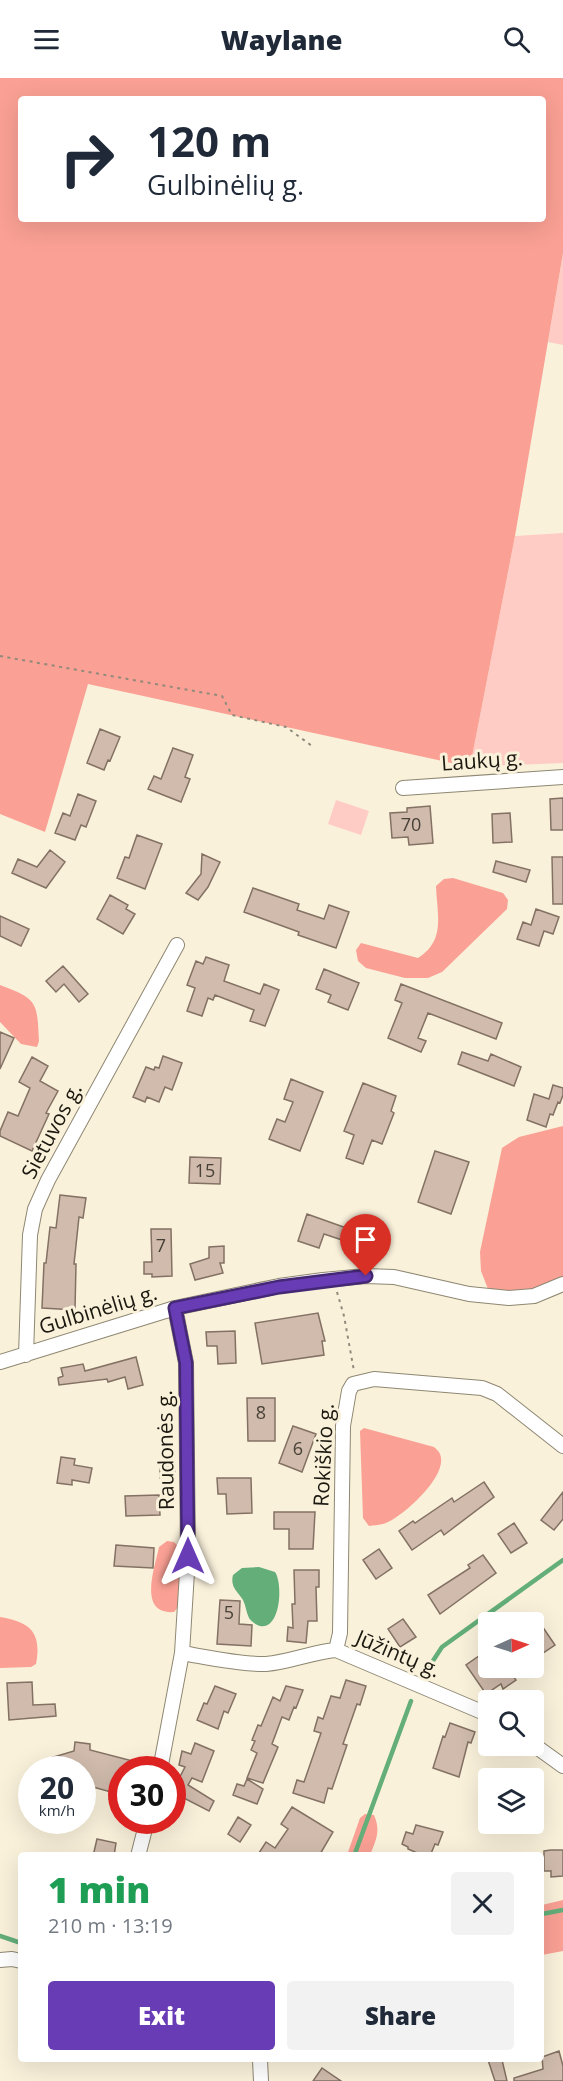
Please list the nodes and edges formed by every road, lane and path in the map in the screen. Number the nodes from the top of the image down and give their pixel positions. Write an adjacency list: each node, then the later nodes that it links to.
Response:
1 (0, 656): 2 (path)
2 (312, 746)
3 (563, 777): 4 (street, Laukų g.)
4 (403, 788)
5 (177, 945): 9 (street, Sietuvos g.)
6 (335, 1279): 7 (street, Gulbinėlių g.); 8 (street, Gulbinėlių g.); 11 (path)
7 (563, 1284)
8 (175, 1308): 9 (street, Gulbinėlių g.); 14 (street, Raudonės g.)
9 (26, 1354): 10 (street, Gulbinėlių g.)
10 (0, 1362)
11 (357, 1382): 12 (street, Rokiškio g.); 13 (street, Rokiškio g.)
12 (563, 1446)
13 (336, 1650): 14 (street, Jūžintų g.); 15 (street, Jūžintų g.)
14 (182, 1653): 17 (street, Raudonės g.)
15 (478, 1710)
16 (544, 1752): 18 (street)
17 (163, 1756)
18 (563, 1766)
19 (144, 1834): 20 (street)
20 (139, 1852)
21 (0, 1960): 22 (street)
22 (18, 1960)
23 (260, 2062): 24 (street)
24 (261, 2081)

